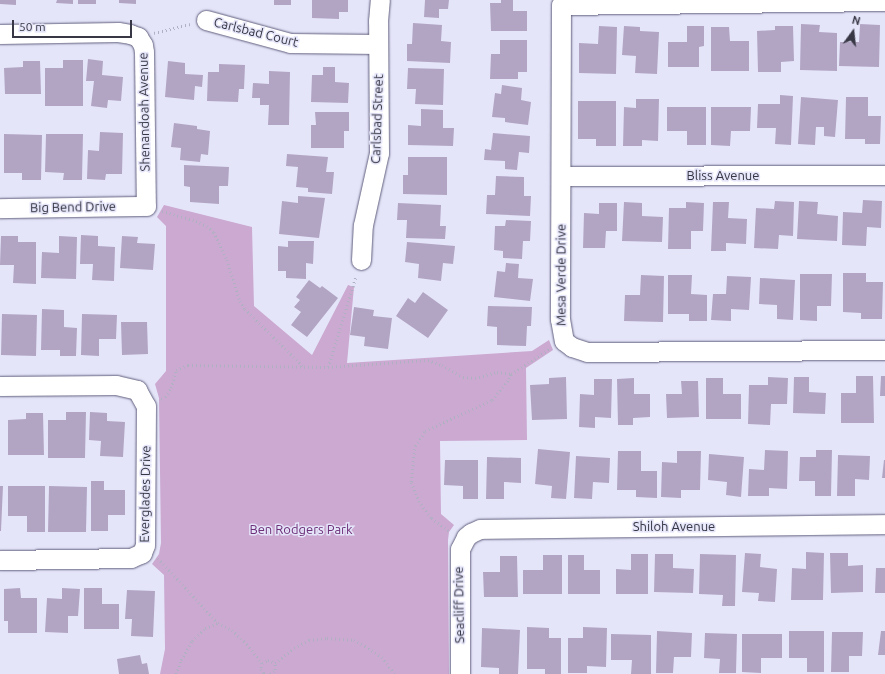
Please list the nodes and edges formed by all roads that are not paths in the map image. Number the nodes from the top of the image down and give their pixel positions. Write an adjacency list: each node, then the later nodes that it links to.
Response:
1 (380, 0): 5 (street, Carlsbad Street)
2 (885, 1): 7 (street, Mesa Verde Drive)
3 (206, 20): 5 (street, Carlsbad Court)
4 (0, 34): 8 (street, Shenandoah Avenue)
5 (378, 44): 10 (street, Carlsbad Street)
6 (885, 175): 7 (street, Bliss Avenue)
7 (561, 176): 11 (street, Mesa Verde Drive)
8 (146, 206): 9 (street, Big Bend Drive)
9 (0, 208)
10 (361, 260)
11 (885, 350)
12 (0, 386): 15 (street, Everglades Drive)
13 (885, 524): 14 (street, Shiloh Avenue)
14 (466, 537): 16 (street, Seacliff Drive)
15 (0, 560)
16 (460, 674)

